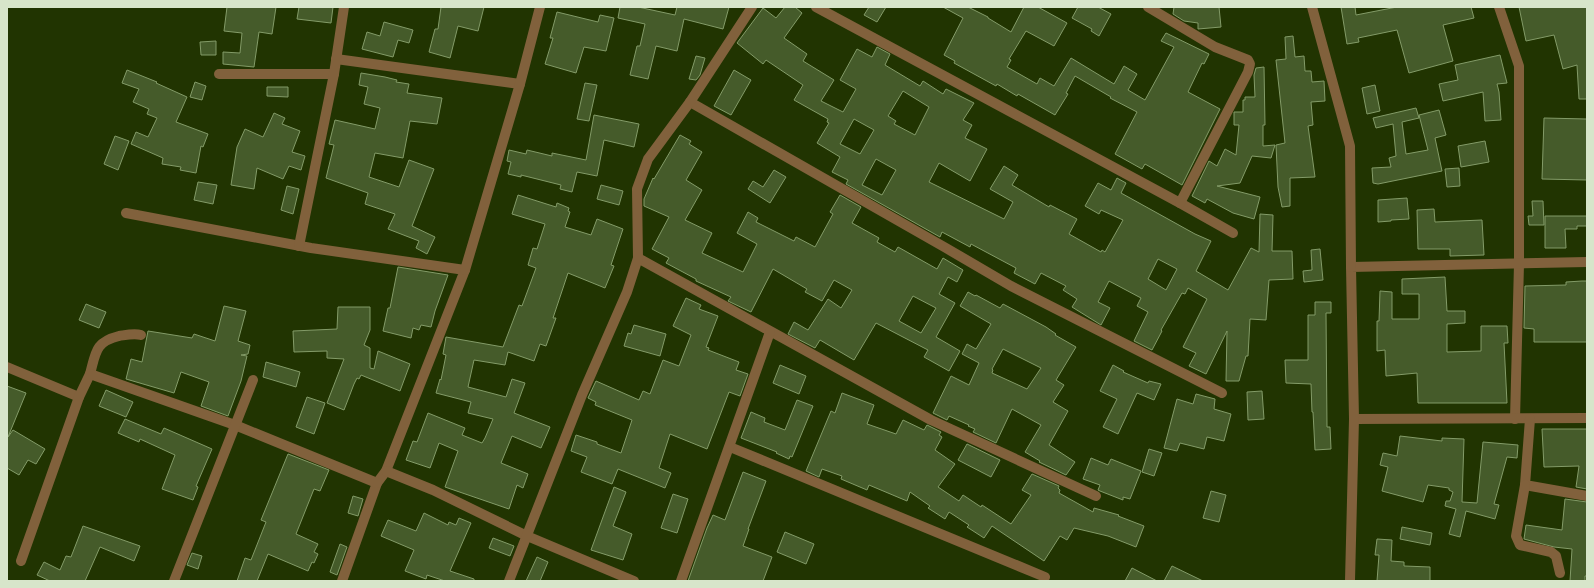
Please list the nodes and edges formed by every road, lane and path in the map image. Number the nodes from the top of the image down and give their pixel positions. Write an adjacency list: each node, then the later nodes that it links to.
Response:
1 (344, 7): 8 (street)
2 (540, 7): 11 (street)
3 (752, 7): 12 (street)
4 (816, 7): 13 (street)
5 (1148, 7): 13 (street)
6 (1312, 7): 20 (street)
7 (1499, 7): 19 (street)
8 (336, 59): 10 (street); 11 (street)
9 (219, 74): 10 (street)
10 (334, 74): 16 (street)
11 (520, 84): 21 (street)
12 (690, 102): 17 (street); 27 (street)
13 (1180, 203): 15 (street)
14 (126, 214): 16 (street)
15 (1234, 233)
16 (300, 246): 21 (street)
17 (638, 258): 22 (street); 40 (street)
18 (1587, 262): 19 (street)
19 (1519, 264): 20 (street); 31 (street)
20 (1351, 267): 30 (street)
21 (465, 270): 35 (street)
22 (770, 332): 34 (street); 38 (street)
23 (141, 335): 25 (street)
24 (7, 367): 28 (street)
25 (90, 374): 28 (street); 33 (street)
26 (253, 380): 33 (street)
27 (1222, 393)
28 (79, 396): 41 (street)
29 (1587, 418): 32 (street)
30 (1354, 419): 31 (street); 49 (street)
31 (1515, 419): 32 (street)
32 (1530, 419): 37 (street)
33 (235, 425): 36 (street); 44 (street)
34 (730, 447): 43 (street); 48 (street)
35 (386, 471): 36 (street); 40 (street)
36 (377, 483): 45 (street)
37 (1525, 485): 39 (street); 42 (street)
38 (1096, 496)
39 (1587, 496)
40 (527, 536): 46 (street); 47 (street)
41 (21, 562)
42 (1560, 574)
43 (1045, 577)
44 (174, 581)
45 (342, 581)
46 (509, 581)
47 (634, 581)
48 (681, 581)
49 (1350, 581)

